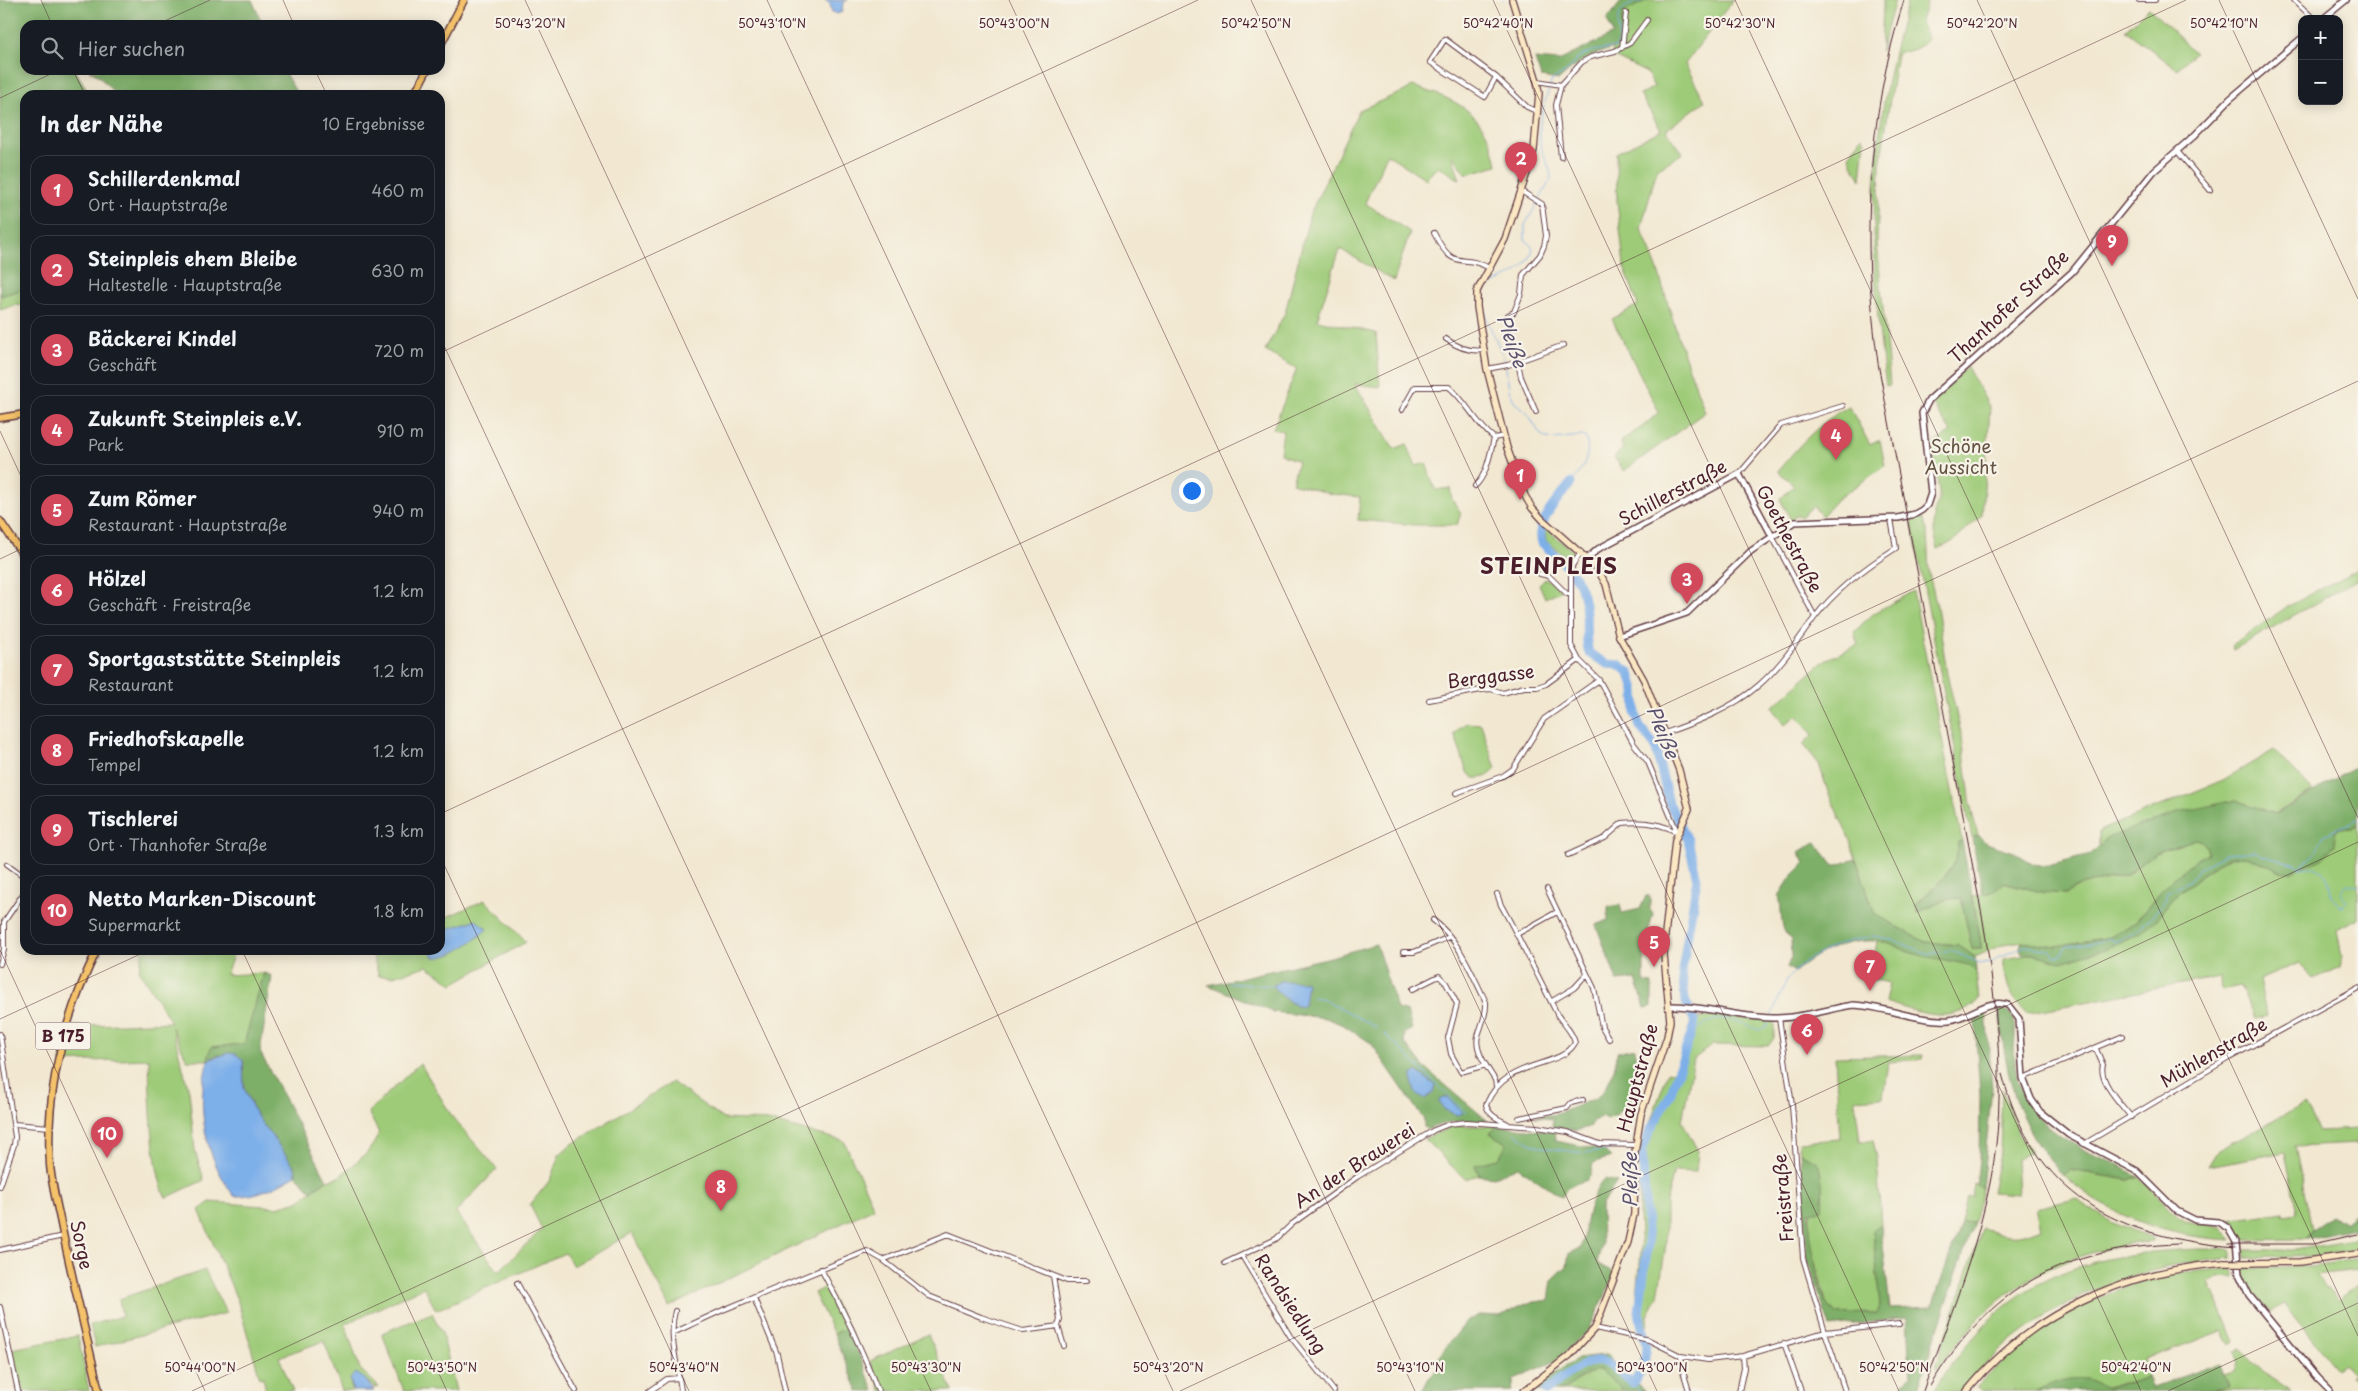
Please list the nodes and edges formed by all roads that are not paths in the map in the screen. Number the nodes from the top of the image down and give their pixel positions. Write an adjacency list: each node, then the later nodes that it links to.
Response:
1 (464, 0): 11 (main road)
2 (1512, 0): 16 (main road, Hauptstraße)
3 (2139, 0): 4 (street)
4 (2155, 0)
5 (2294, 0): 8 (street)
6 (2346, 0): 9 (street)
7 (1626, 13): 13 (street)
8 (2310, 15)
9 (2328, 15)
10 (1647, 20): 13 (street)
11 (445, 36)
12 (2298, 41): 20 (street, Thanhofer Straße)
13 (1622, 48): 17 (street)
14 (424, 75): 18 (main road)
15 (1496, 77): 15 (street); 19 (street)
16 (1541, 81): 17 (street); 19 (main road, Hauptstraße)
17 (1561, 85): 21 (street)
18 (417, 90)
19 (1536, 111): 23 (main road, Hauptstraße)
20 (2177, 151): 22 (street); 40 (street, Thanhofer Straße)
21 (1561, 157)
22 (2210, 190)
23 (1521, 191): 25 (main road, Hauptstraße); 29 (street)
24 (1434, 233): 25 (street)
25 (1491, 269): 28 (main road, Hauptstraße)
26 (1446, 339): 28 (street)
27 (1564, 345): 29 (street)
28 (1484, 350): 30 (main road, Hauptstraße)
29 (1517, 362): 30 (street); 33 (street)
30 (1487, 369): 36 (main road, Hauptstraße)
31 (1843, 406): 38 (street, Schillerstraße)
32 (1402, 410): 37 (street)
33 (1536, 412)
34 (20, 415): 35 (main road)
35 (0, 418)
36 (1504, 436): 37 (street); 44 (main road, Hauptstraße)
37 (1494, 438): 39 (street)
38 (1739, 474): 42 (street, Goethestraße); 45 (street, Schillerstraße)
39 (1475, 486)
40 (1891, 519): 42 (street); 48 (street)
41 (0, 521): 43 (main road)
42 (1772, 536): 48 (street, Goethestraße); 49 (street)
43 (20, 551)
44 (1581, 552): 45 (main road, Hauptstraße); 47 (street)
45 (1588, 558): 49 (main road, Hauptstraße)
46 (1540, 574): 47 (street)
47 (1570, 594): 50 (street)
48 (1815, 618): 53 (street)
49 (1619, 636): 53 (main road, Hauptstraße)
50 (1579, 660): 51 (street); 52 (street, Berggasse)
51 (1599, 680): 54 (street); 55 (street)
52 (1429, 700)
53 (1665, 733): 55 (main road, Hauptstraße)
54 (1456, 793)
55 (1679, 832): 56 (street); 73 (main road, Hauptstraße)
56 (1568, 854)
57 (7, 864): 58 (street)
58 (20, 873)
59 (1547, 890): 62 (street)
60 (1497, 894): 64 (street)
61 (20, 898): 68 (street)
62 (1557, 912): 64 (street); 69 (street)
63 (1433, 920): 65 (street)
64 (1517, 934): 72 (street)
65 (1449, 937): 66 (street); 79 (street)
66 (1403, 952)
67 (95, 955): 88 (main road, B 175)
68 (0, 964)
69 (1587, 974): 72 (street); 77 (street)
70 (2358, 988): 84 (street, Mühlenstraße)
71 (1413, 989): 79 (street)
72 (1552, 1001): 82 (street)
73 (1670, 1006): 74 (street); 90 (main road, Hauptstraße)
74 (1777, 1018): 81 (street); 109 (street, Freistraße)
75 (0, 1034): 80 (street)
76 (2123, 1036): 78 (street)
77 (1609, 1039)
78 (2096, 1048): 81 (street); 84 (street)
79 (1486, 1065): 82 (street)
80 (2, 1070): 85 (street)
81 (2023, 1078): 89 (street)
82 (1496, 1086): 86 (street)
83 (1582, 1100): 87 (street)
84 (2130, 1116): 89 (street, Mühlenstraße)
85 (14, 1124): 88 (street); 91 (street)
86 (1510, 1126): 87 (street, An der Brauerei); 96 (street, An der Brauerei)
87 (1522, 1126): 90 (street, An der Brauerei)
88 (50, 1127): 92 (main road, Sorge / B 175)
89 (2084, 1144): 130 (street)
90 (1635, 1145): 108 (main road, Hauptstraße)
91 (0, 1186)
92 (63, 1236): 94 (street); 117 (main road, Sorge / B 175)
93 (0, 1244): 94 (street)
94 (1, 1250)
95 (2358, 1254): 129 (main road, bridge)
96 (1242, 1256): 98 (street, An der Brauerei); 123 (street, Randsiedlung)
97 (883, 1260): 99 (street); 100 (street); 107 (street)
98 (1225, 1263)
99 (821, 1269): 103 (street); 122 (street)
100 (1053, 1276): 101 (street); 107 (street)
101 (1086, 1281)
102 (517, 1283): 118 (street)
103 (754, 1298): 110 (street); 121 (street)
104 (0, 1307): 116 (street)
105 (675, 1311): 110 (street)
106 (1899, 1324): 109 (street)
107 (1058, 1326): 112 (street)
108 (1595, 1328): 113 (street); 124 (main road, Hauptstraße)
109 (1825, 1332): 111 (street); 128 (street, Freistraße)
110 (673, 1333): 115 (street)
111 (1784, 1343): 114 (street); 127 (street)
112 (1064, 1346)
113 (1681, 1356): 114 (street); 125 (street)
114 (1743, 1356): 126 (street)
115 (679, 1378): 119 (street); 120 (street)
116 (18, 1391)
117 (99, 1391)
118 (576, 1391)
119 (650, 1391)
120 (681, 1391)
121 (785, 1391)
122 (878, 1391)
123 (1334, 1391)
124 (1524, 1391)
125 (1689, 1391)
126 (1739, 1391)
127 (1801, 1391)
128 (1845, 1391)
129 (1967, 1391)
130 (2330, 1391)

